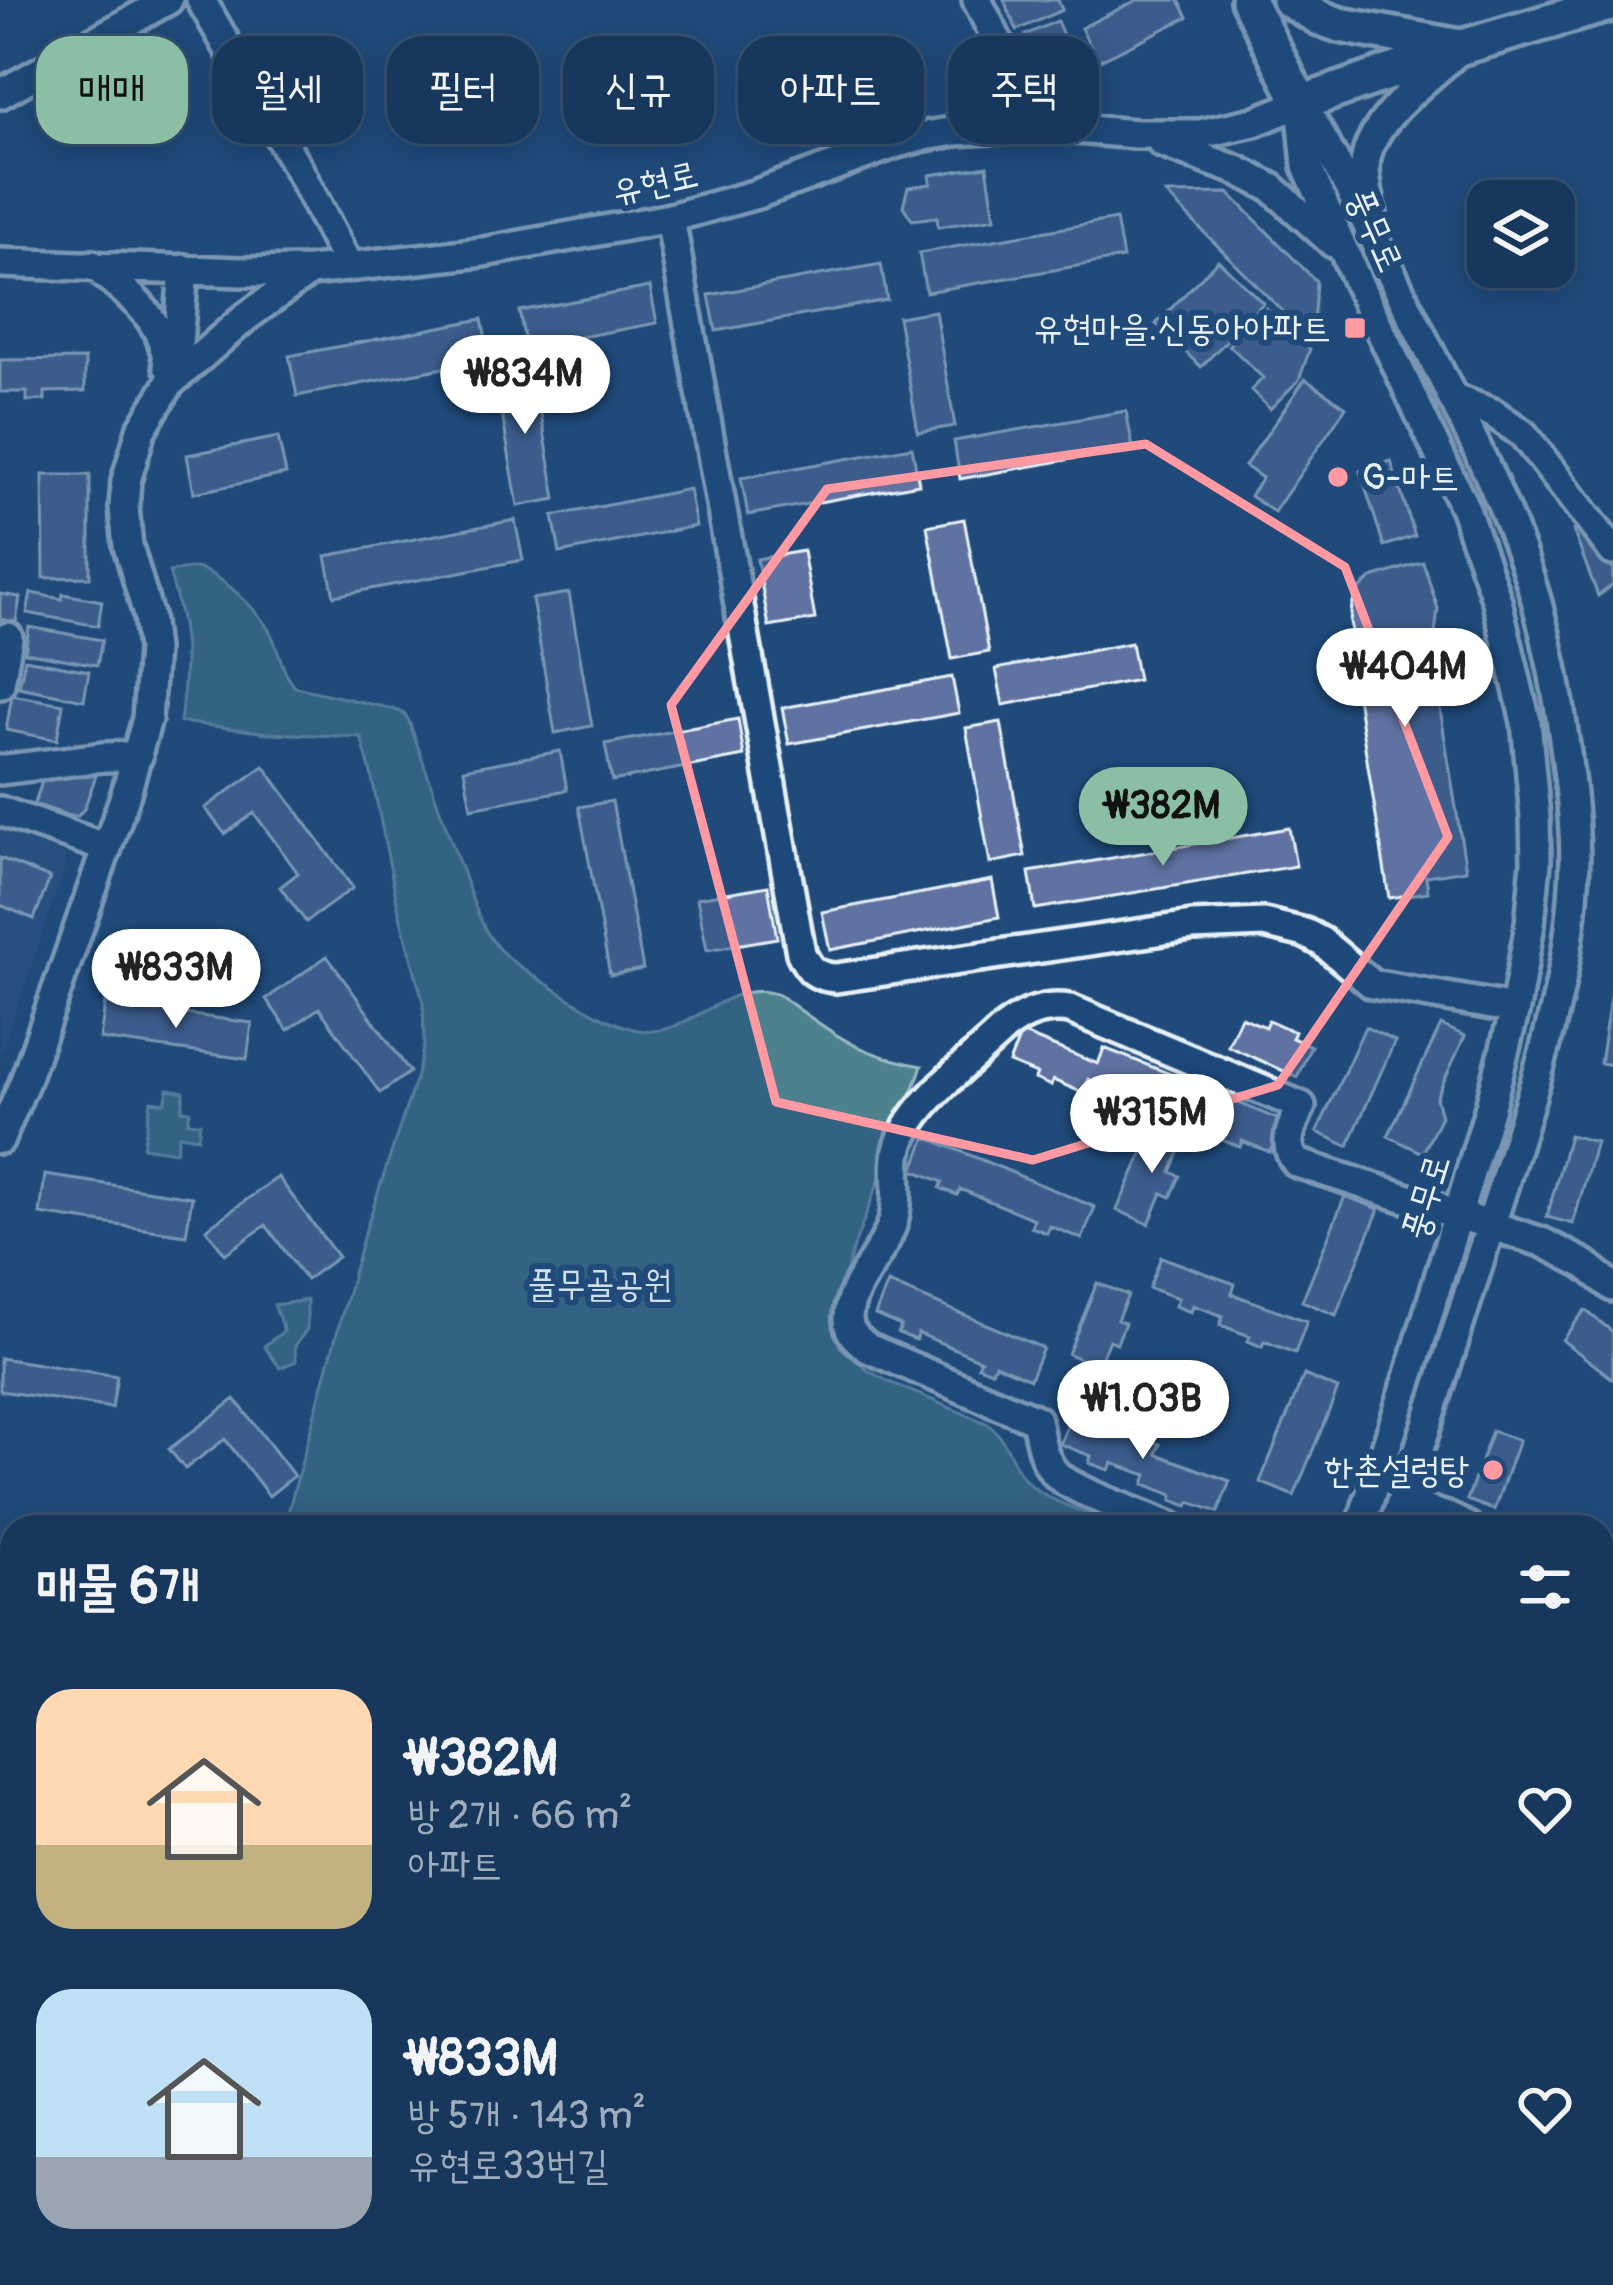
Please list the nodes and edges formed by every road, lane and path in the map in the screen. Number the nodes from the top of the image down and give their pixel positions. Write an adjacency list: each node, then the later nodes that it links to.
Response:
1 (167, 0): 9 (street)
2 (201, 0): 19 (street)
3 (977, 0): 7 (street)
4 (1248, 0): 10 (main road)
5 (1289, 0): 8 (main road)
6 (1613, 3): 8 (main road)
7 (995, 36)
8 (1462, 47): 10 (main road); 15 (street)
9 (0, 94)
10 (1301, 103): 13 (street, 유현로); 15 (street, 풍무로); 16 (street, 풍무로)
11 (1099, 131): 13 (street, 유현로)
12 (948, 132): 14 (street, 유현로)
13 (1136, 134): 16 (street)
14 (670, 218): 19 (street, 유현로); 31 (street)
15 (1379, 248): 23 (street, 풍무로)
16 (1347, 257): 31 (street, 풍무로)
17 (0, 263): 18 (street, 유현로)
18 (93, 266): 20 (street, 유현로); 22 (street)
19 (349, 267): 21 (street, 유현로)
20 (184, 269): 21 (street, 유현로); 22 (street)
21 (310, 271): 22 (street)
22 (170, 382): 27 (street)
23 (1452, 398): 24 (street); 34 (street, 풍무로)
24 (1613, 551)
25 (8, 637): 26 (street)
26 (0, 684)
27 (138, 756): 28 (street); 30 (street)
28 (0, 770)
29 (0, 811): 30 (street)
30 (106, 848): 32 (street)
31 (1514, 1009): 33 (street, 풍무로)
32 (0, 1139)
33 (1457, 1217): 34 (street); 36 (street); 37 (street, 풍무로)
34 (1490, 1226): 35 (street); 38 (street, 풍무로)
35 (1613, 1287)
36 (1142, 1515)
37 (1364, 1515)
38 (1398, 1515)

